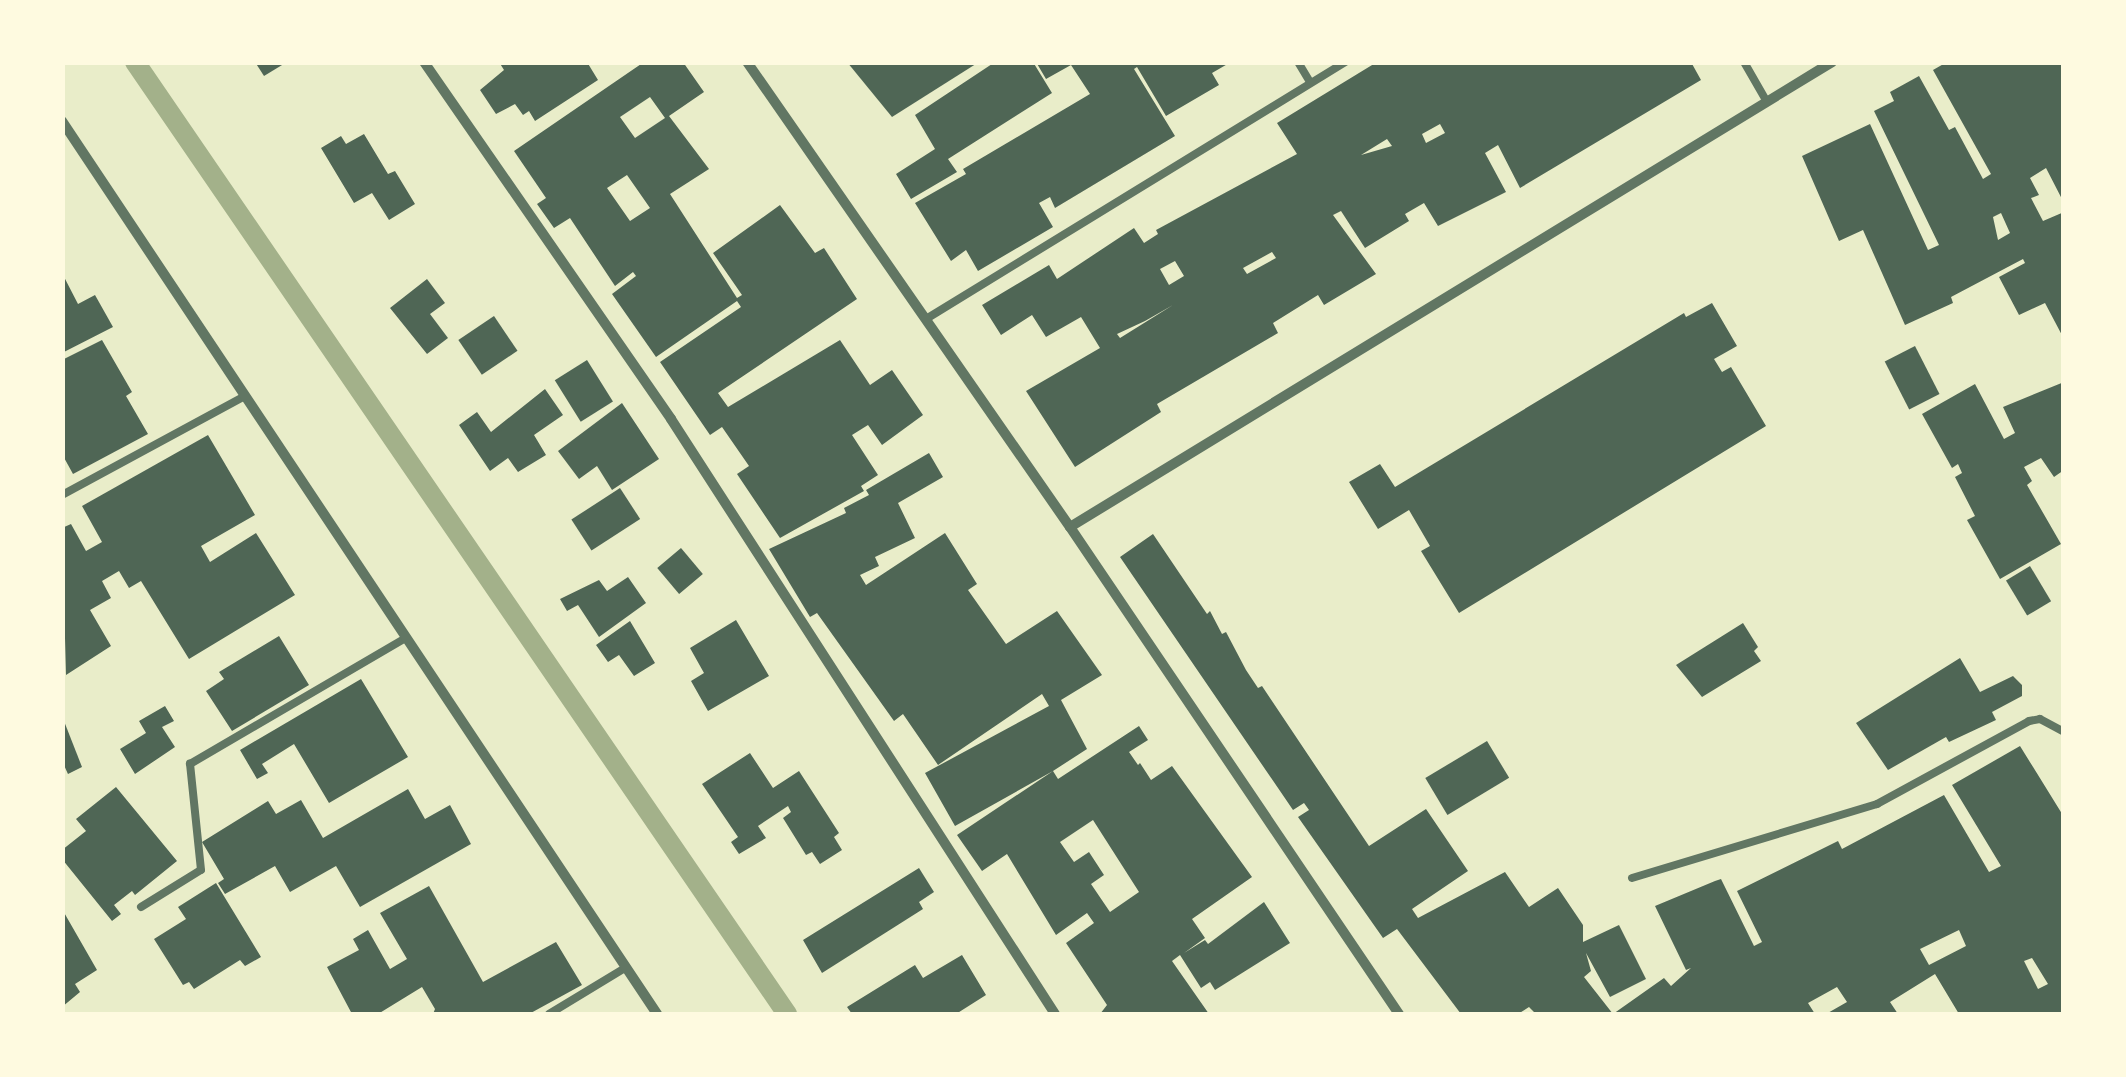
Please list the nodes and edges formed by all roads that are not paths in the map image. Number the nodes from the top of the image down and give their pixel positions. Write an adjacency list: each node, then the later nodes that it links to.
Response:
1 (424, 62): 21 (street)
2 (747, 62): 10 (street)
3 (1298, 62): 7 (lane)
4 (1346, 62): 7 (lane)
5 (1744, 62): 8 (lane)
6 (1832, 62): 8 (street)
7 (1310, 82): 10 (lane)
8 (1767, 102): 13 (street)
9 (62, 121): 11 (street)
10 (926, 319): 13 (street)
11 (245, 396): 12 (lane); 14 (street)
12 (62, 495)
13 (1070, 527): 22 (street)
14 (406, 638): 17 (lane); 18 (street)
15 (2064, 732): 16 (lane)
16 (1632, 878)
17 (141, 907)
18 (625, 968): 19 (lane); 20 (street)
19 (548, 1014)
20 (656, 1014)
21 (1055, 1014)
22 (1399, 1014)

